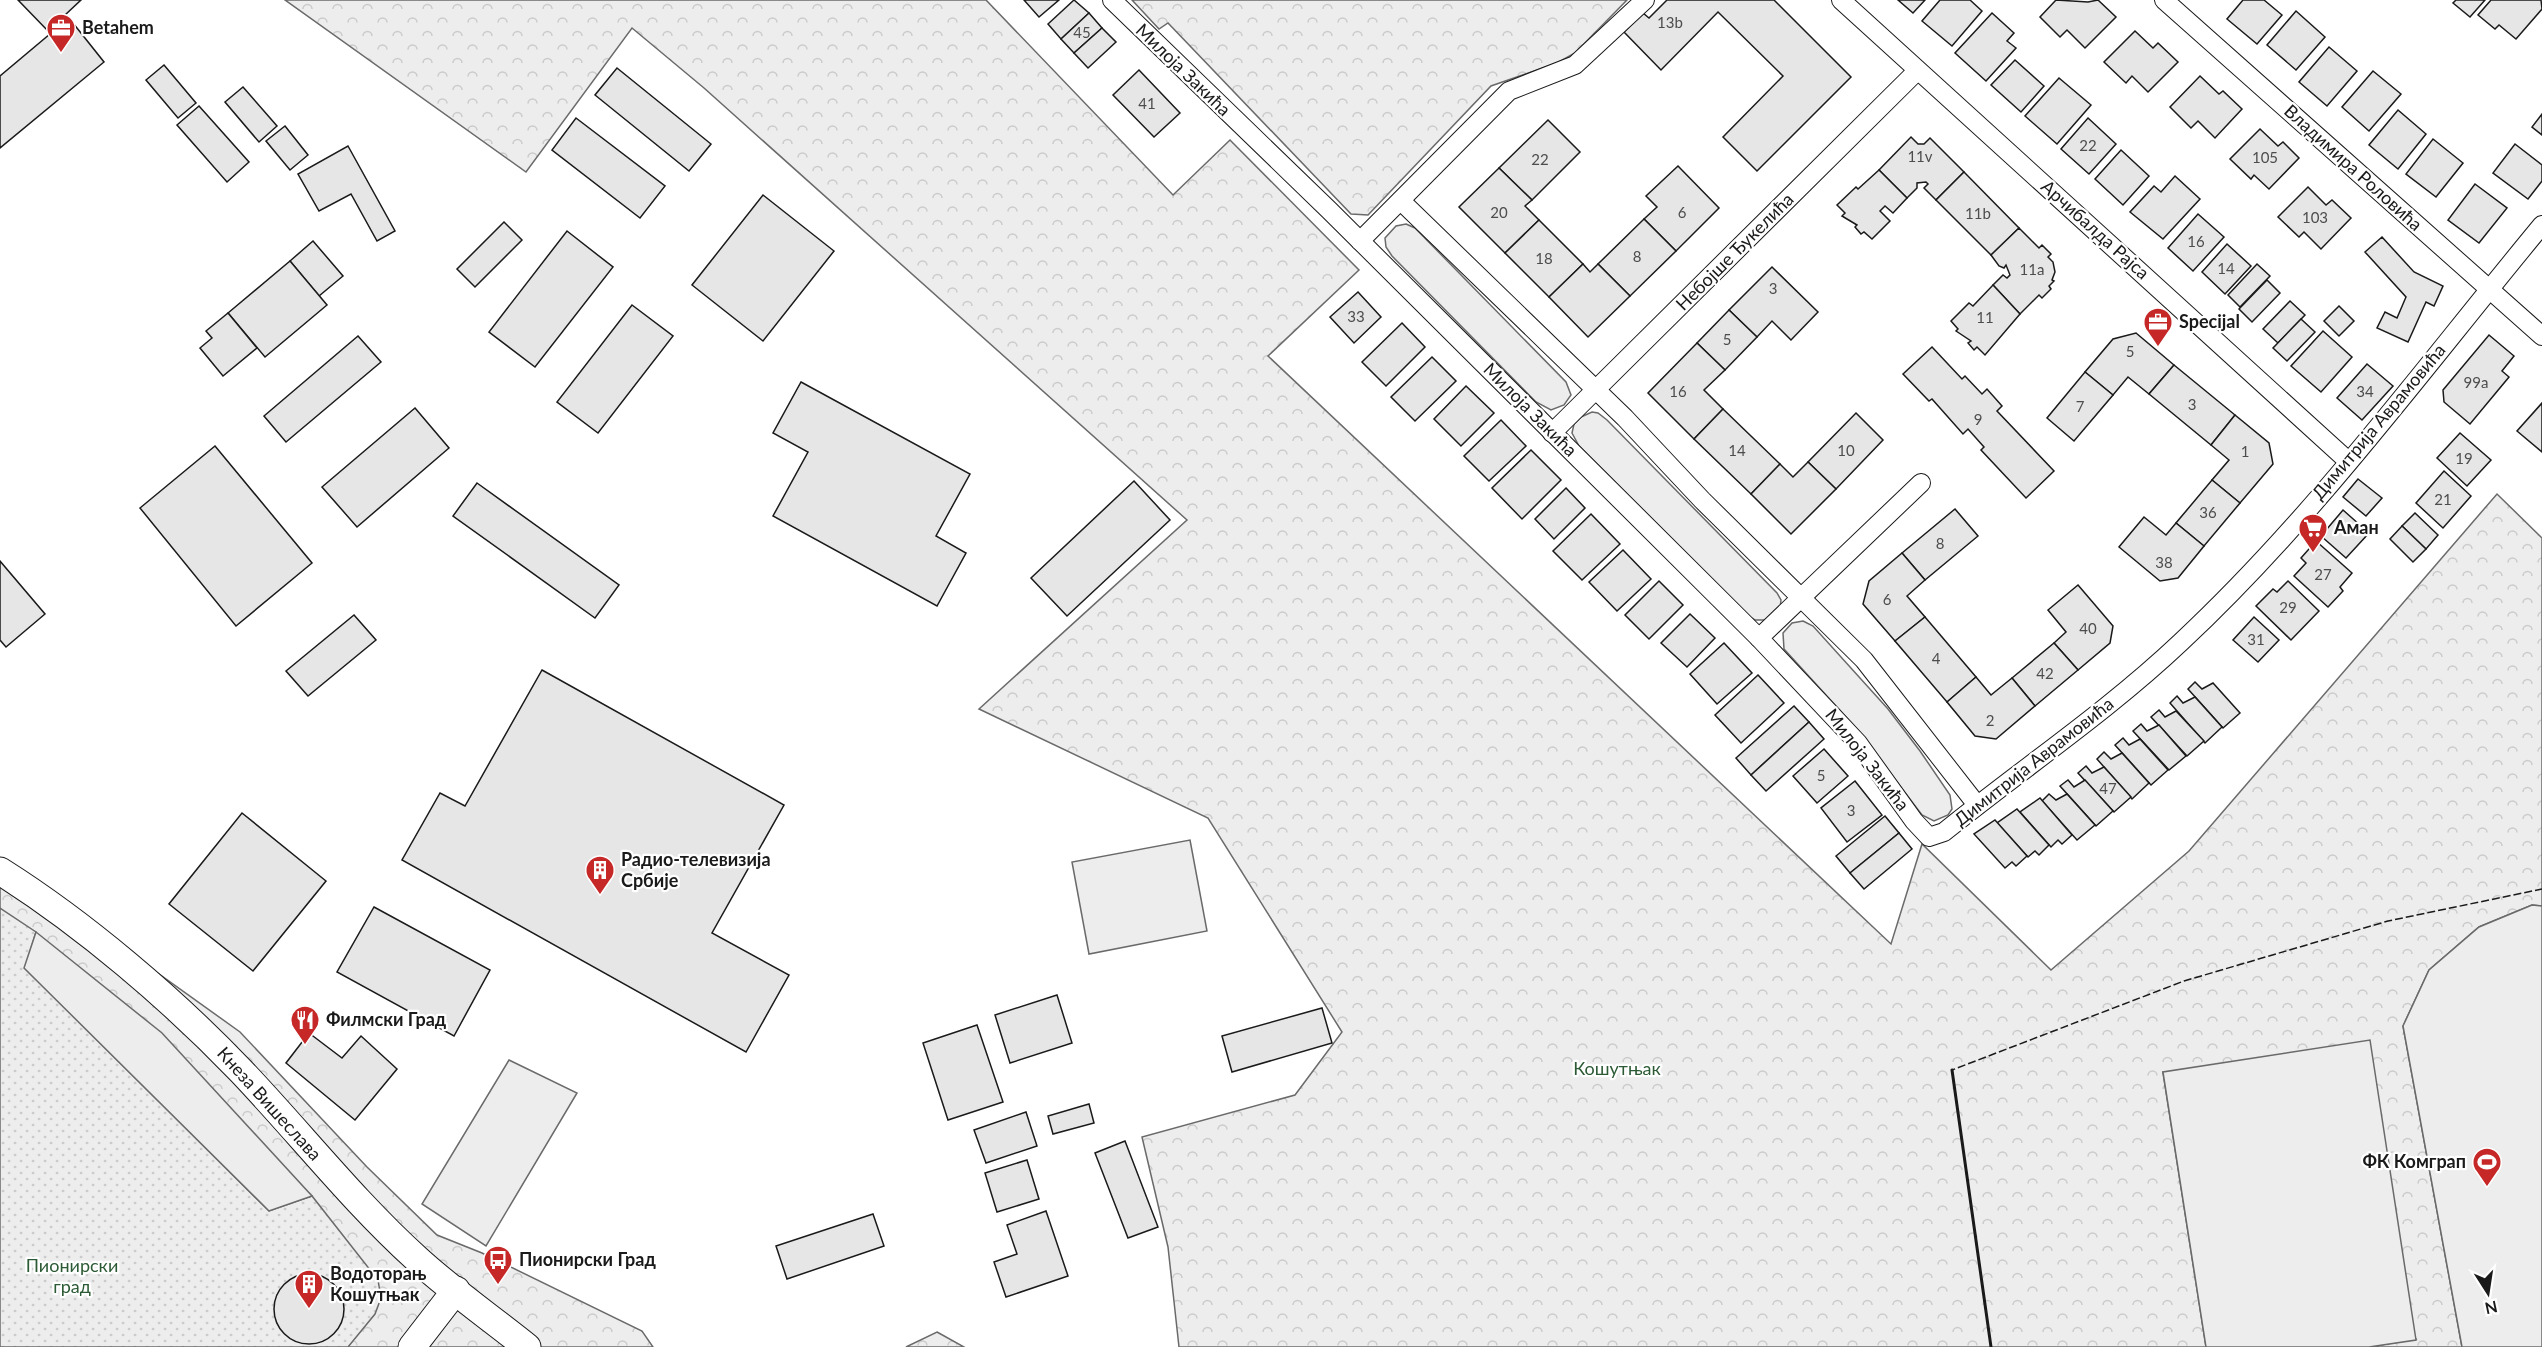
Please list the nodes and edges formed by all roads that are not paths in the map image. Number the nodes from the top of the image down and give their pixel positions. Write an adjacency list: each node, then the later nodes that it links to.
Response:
1 (1112, 0): 8 (street, Милоја Закића)
2 (1645, 0): 6 (street)
3 (1841, 0): 5 (street, Арчибалда Рајса)
4 (2164, 0): 9 (street, Владимира Роловића)
5 (1917, 71): 11 (street, Небојше Ђукелића); 13 (street, Арчибалда Рајса)
6 (1401, 201): 8 (street); 11 (street)
7 (2542, 225): 9 (street, Димитрија Аврамовића)
8 (1360, 242): 12 (street, Милоја Закића)
9 (2489, 290): 10 (street, Владимира Роловића); 13 (street, Димитрија Аврамовића)
10 (2542, 336)
11 (1596, 390): 12 (street, Небојше Ђукелића); 15 (street)
12 (1552, 433): 16 (street, Милоја Закића)
13 (2348, 461): 17 (street, Димитрија Аврамовића)
14 (1921, 483): 15 (street)
15 (1801, 597): 16 (street); 17 (street)
16 (1759, 638): 18 (street, Милоја Закића)
17 (1977, 805): 18 (street, Димитрија Аврамовића)
18 (1929, 837)
19 (0, 871): 20 (main road, Кнеза Вишеслава)
20 (456, 1290): 21 (main road); 22 (main road, Кнеза Вишеслава)
21 (412, 1347)
22 (527, 1347)

